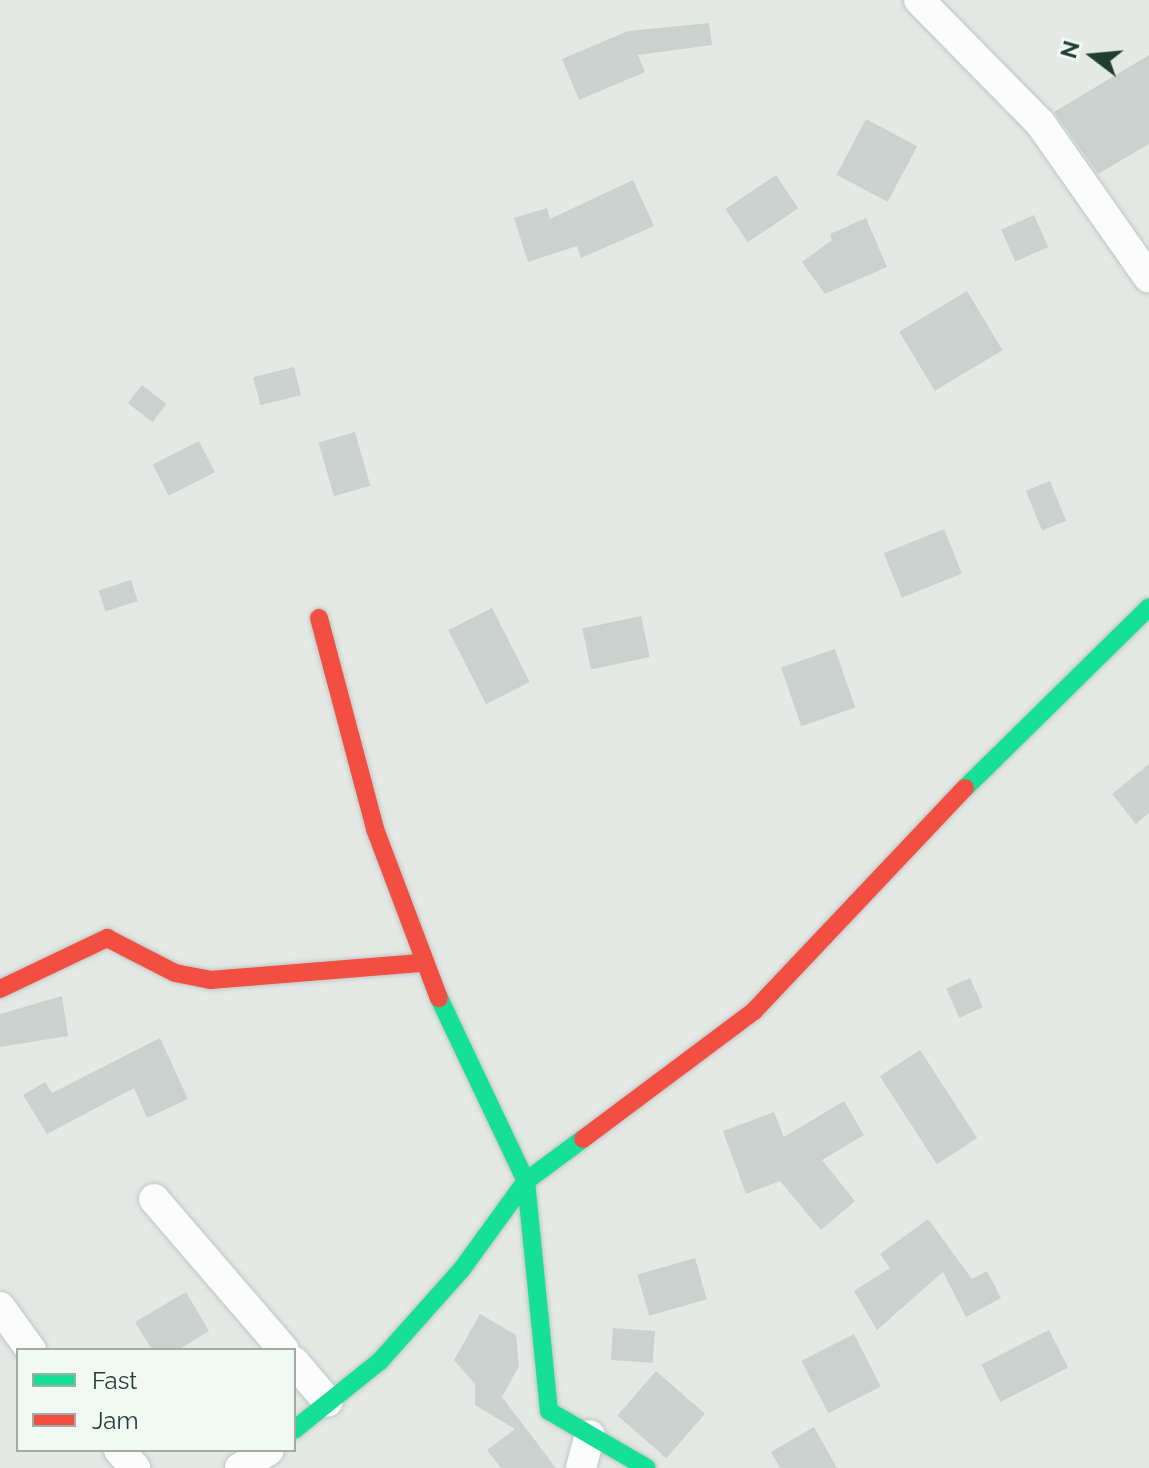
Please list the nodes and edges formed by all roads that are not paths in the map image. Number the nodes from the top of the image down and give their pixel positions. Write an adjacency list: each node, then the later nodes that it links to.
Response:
1 (919, 0): 2 (street)
2 (1149, 278)
3 (1149, 607): 7 (street)
4 (319, 618): 5 (street)
5 (423, 963): 6 (street); 7 (street)
6 (0, 989)
7 (526, 1181): 13 (street); 15 (street)
8 (154, 1199): 11 (street)
9 (0, 1307): 10 (street)
10 (30, 1348)
11 (282, 1348)
12 (296, 1364): 13 (street)
13 (328, 1402): 14 (street)
14 (296, 1428)
15 (590, 1435): 20 (street); 21 (street)
16 (121, 1452): 18 (street)
17 (266, 1452): 19 (street)
18 (135, 1468)
19 (240, 1468)
20 (581, 1468)
21 (647, 1468)

